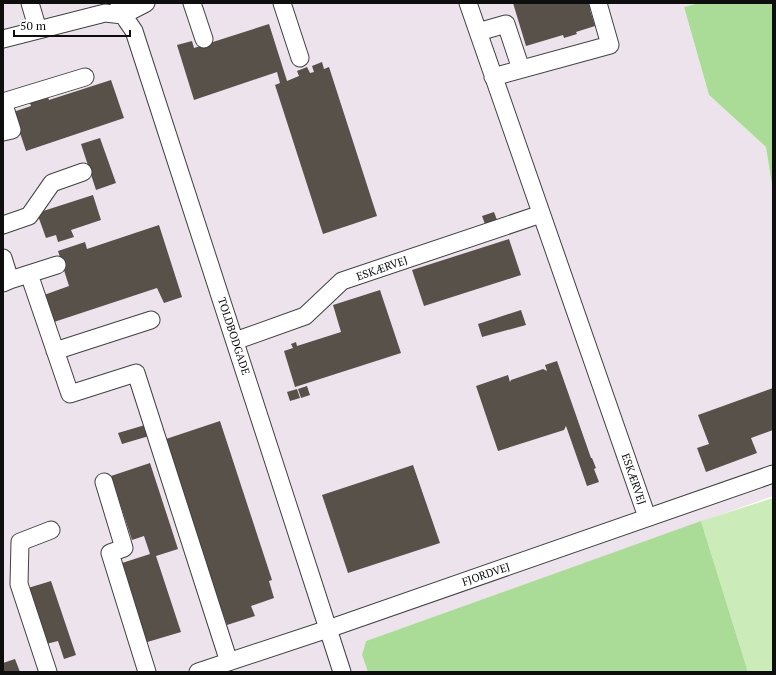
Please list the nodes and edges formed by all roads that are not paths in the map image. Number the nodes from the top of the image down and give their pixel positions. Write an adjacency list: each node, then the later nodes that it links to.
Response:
1 (30, 3): 8 (street)
2 (146, 3): 7 (street)
3 (192, 3): 11 (street)
4 (282, 3): 12 (street)
5 (468, 3): 9 (street, ESKÆRVEJ)
6 (598, 3): 13 (street)
7 (121, 9): 8 (street); 25 (street, TOLDBODGADE)
8 (38, 30): 10 (street)
9 (478, 32): 13 (street); 14 (street, ESKÆRVEJ)
10 (3, 39)
11 (204, 39)
12 (300, 58)
13 (521, 69): 14 (street)
14 (493, 76): 18 (street, ESKÆRVEJ)
15 (85, 77): 16 (street)
16 (3, 132)
17 (83, 172): 19 (street)
18 (541, 214): 25 (street, ESKÆRVEJ); 29 (street, ESKÆRVEJ)
19 (3, 225)
20 (3, 258): 23 (street)
21 (57, 265): 22 (street)
22 (29, 274): 23 (street); 26 (street)
23 (7, 281)
24 (151, 320): 26 (street)
25 (235, 341): 31 (street, TOLDBODGADE)
26 (55, 351): 32 (street)
27 (773, 474): 29 (street, FJORDVEJ)
28 (104, 482): 34 (street)
29 (647, 517): 31 (street, FJORDVEJ)
30 (52, 530): 33 (street)
31 (328, 629): 32 (street, FJORDVEJ); 36 (street, TOLDBODGADE)
32 (229, 662): 35 (street, FJORDVEJ)
33 (48, 672)
34 (147, 672)
35 (198, 672)
36 (342, 672)

